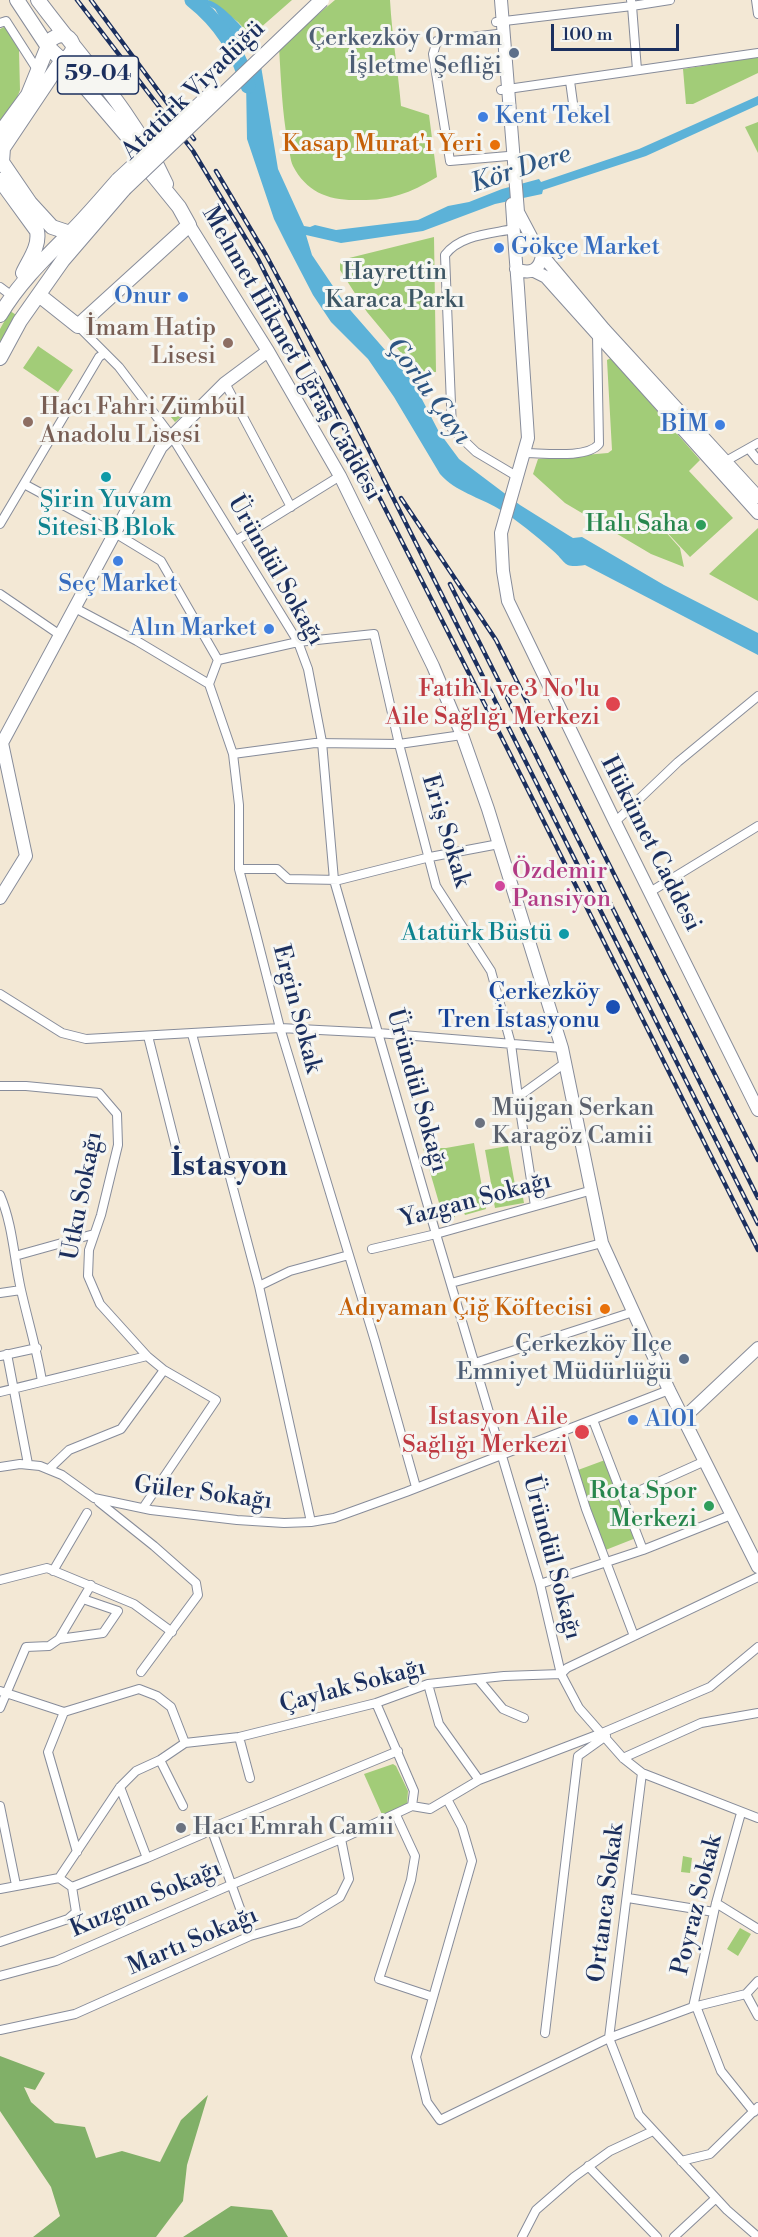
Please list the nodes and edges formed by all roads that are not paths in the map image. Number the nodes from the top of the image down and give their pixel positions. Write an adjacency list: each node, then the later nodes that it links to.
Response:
1 (17, 0): 14 (main road, 59-04)
2 (38, 0): 13 (main road, 59-04)
3 (313, 0): 27 (main road, Atatürk Viyadüğü, bridge)
4 (322, 0): 27 (main road, Atatürk Viyadüğü, bridge)
5 (494, 0): 12 (main road)
6 (501, 0): 12 (main road)
7 (670, 0): 9 (street)
8 (756, 0): 10 (street)
9 (631, 3): 12 (street); 17 (street)
10 (758, 14)
11 (0, 22): 18 (street)
12 (500, 26): 20 (main road); 20 (main road); 23 (street)
13 (72, 41): 14 (main road); 16 (main road); 24 (main road, 59-04)
14 (48, 47): 16 (main road); 18 (main road)
15 (758, 52): 17 (street)
16 (62, 60): 24 (main road, 59-04); 31 (main road)
17 (637, 70): 19 (street)
18 (38, 71): 22 (main road)
19 (570, 81): 20 (street); 21 (street)
20 (505, 89): 23 (main road); 25 (main road)
21 (575, 118)
22 (0, 133)
23 (507, 156): 25 (main road)
24 (148, 157): 29 (main road, Mehmet Hikmet Uğraş Caddesi / 59-04)
25 (512, 170): 28 (main road)
26 (0, 180): 38 (main road)
27 (121, 185): 31 (main road); 39 (main road)
28 (515, 212): 30 (main road); 33 (main road)
29 (189, 225): 41 (main road); 43 (main road, Mehmet Hikmet Uğraş Caddesi / 59-04)
30 (513, 229): 32 (main road); 54 (street)
31 (70, 232): 38 (main road)
32 (515, 249): 33 (main road); 34 (main road)
33 (539, 250): 35 (main road); 52 (main road)
34 (516, 269): 35 (main road); 37 (main road)
35 (532, 271): 37 (main road); 42 (main road)
36 (0, 287): 38 (street)
37 (518, 288): 50 (main road)
38 (13, 294): 40 (main road)
39 (39, 295): 41 (main road); 45 (main road)
40 (0, 315)
41 (78, 326): 44 (street, Üründül Sokağı)
42 (597, 335): 50 (street); 58 (main road)
43 (268, 351): 46 (main road); 53 (main road, Mehmet Hikmet Uğraş Caddesi / 59-04)
44 (105, 353): 47 (street, Üründül Sokağı); 55 (street)
45 (0, 358)
46 (225, 383): 47 (main road); 57 (street)
47 (172, 437): 60 (main road); 61 (street, Üründül Sokağı)
48 (758, 443): 49 (street)
49 (749, 448): 51 (street); 52 (street)
50 (524, 453): 54 (main road)
51 (758, 460)
52 (726, 461): 56 (main road)
53 (340, 476): 57 (street); 69 (main road, Mehmet Hikmet Uğraş Caddesi / 59-04)
54 (517, 481): 74 (main road, Hükümet Caddesi)
55 (24, 484): 59 (street); 60 (street)
56 (758, 496)
57 (291, 507): 61 (street)
58 (758, 513)
59 (0, 524)
60 (115, 533): 63 (main road); 66 (street)
61 (237, 540): 65 (street, Üründül Sokağı)
62 (0, 594): 64 (street)
63 (75, 608): 64 (main road); 67 (street)
64 (60, 635): 70 (main road)
65 (298, 642): 66 (street); 71 (street, Üründül Sokağı); 72 (street, Eriş Sokak)
66 (218, 660): 67 (street)
67 (209, 684): 73 (street, Ergin Sokak)
68 (758, 696): 74 (street)
69 (462, 735): 72 (street); 76 (main road, Mehmet Hikmet Uğraş Caddesi / 59-04)
70 (1, 742): 81 (main road)
71 (322, 742): 72 (street); 73 (street); 79 (street, Üründül Sokağı)
72 (399, 744): 77 (street, Eriş Sokak)
73 (233, 754): 78 (street, Ergin Sokak)
74 (615, 822): 80 (main road, Hükümet Caddesi)
75 (758, 826): 80 (street)
76 (499, 844): 77 (street); 88 (main road, Mehmet Hikmet Uğraş Caddesi / 59-04)
77 (430, 857): 79 (street); 87 (street, Eriş Sokak)
78 (239, 869): 79 (street); 83 (street, Ergin Sokak)
79 (334, 880): 84 (street, Üründül Sokağı)
80 (651, 892): 92 (main road, Hükümet Caddesi)
81 (0, 898)
82 (0, 994): 86 (street)
83 (280, 1028): 84 (street); 85 (street); 101 (street, Ergin Sokak)
84 (378, 1033): 87 (street); 98 (street, Üründül Sokağı)
85 (192, 1034): 86 (street); 104 (street)
86 (148, 1036): 93 (street)
87 (512, 1044): 88 (street); 91 (street, Eriş Sokak)
88 (562, 1047): 89 (main road, Mehmet Hikmet Uğraş Caddesi / 59-04)
89 (565, 1064): 91 (street); 94 (main road, Mehmet Hikmet Uğraş Caddesi / 59-04)
90 (0, 1086): 97 (street, Utku Sokağı)
91 (518, 1097): 96 (street, Eriş Sokak)
92 (758, 1110)
93 (177, 1151)
94 (589, 1191): 96 (street, Yazgan Sokağı); 99 (main road, Mehmet Hikmet Uğraş Caddesi / 59-04)
95 (0, 1195): 102 (street)
96 (536, 1206): 98 (street, Yazgan Sokağı)
97 (94, 1234): 102 (street); 111 (street, Utku Sokağı)
98 (436, 1234): 100 (street, Yazgan Sokağı); 103 (street, Üründül Sokağı)
99 (602, 1243): 103 (street); 107 (main road, Mehmet Hikmet Uğraş Caddesi / 59-04)
100 (372, 1249)
101 (349, 1255): 104 (street); 126 (street, Ergin Sokak)
102 (15, 1256): 105 (street)
103 (451, 1283): 112 (street, Üründül Sokağı)
104 (259, 1286): 132 (street)
105 (21, 1290): 106 (street); 108 (street)
106 (0, 1293)
107 (633, 1312): 112 (street); 116 (main road, Mehmet Hikmet Uğraş Caddesi / 59-04)
108 (37, 1348): 110 (street); 114 (street)
109 (758, 1348): 118 (main road)
110 (3, 1355): 115 (street)
111 (147, 1356): 113 (street, Utku Sokağı); 114 (street)
112 (475, 1363): 121 (street, Üründül Sokağı)
113 (165, 1370): 125 (street); 129 (street, Utku Sokağı)
114 (42, 1381): 115 (street)
115 (14, 1388): 117 (street); 123 (street)
116 (669, 1390): 118 (main road, Mehmet Hikmet Uğraş Caddesi / 59-04); 119 (street, Güler Sokağı)
117 (0, 1392)
118 (682, 1416): 122 (main road, Mehmet Hikmet Uğraş Caddesi / 59-04)
119 (593, 1420): 120 (street, Güler Sokağı); 127 (street)
120 (562, 1432): 121 (street, Güler Sokağı); 134 (street)
121 (502, 1454): 126 (street, Güler Sokağı); 139 (street, Üründül Sokağı)
122 (705, 1461): 127 (street); 131 (main road, Mehmet Hikmet Uğraş Caddesi / 59-04)
123 (27, 1464): 124 (street, Güler Sokağı); 125 (street, Güler Sokağı)
124 (0, 1467)
125 (49, 1469): 128 (street, Güler Sokağı)
126 (416, 1488): 132 (street, Güler Sokağı)
127 (623, 1497): 133 (street)
128 (94, 1498): 129 (street, Güler Sokağı); 142 (street)
129 (143, 1508): 132 (street, Güler Sokağı)
130 (87, 1513): 136 (street)
131 (731, 1515): 133 (street); 135 (main road, Mehmet Hikmet Uğraş Caddesi / 59-04)
132 (311, 1522)
133 (643, 1550): 134 (street)
134 (605, 1562): 139 (street); 143 (street)
135 (758, 1567)
136 (53, 1572): 138 (street); 140 (street)
137 (758, 1577): 143 (street, Çaylak Sokağı)
138 (0, 1580)
139 (540, 1584): 147 (street, Üründül Sokağı)
140 (91, 1585): 141 (street); 142 (street)
141 (83, 1599): 144 (street); 144 (street)
142 (172, 1632): 146 (street)
143 (634, 1636): 147 (street, Çaylak Sokağı)
144 (59, 1639): 150 (street)
145 (758, 1647): 156 (street)
146 (141, 1672)
147 (561, 1674): 148 (street, Çaylak Sokağı); 156 (street, Üründül Sokağı)
148 (478, 1679): 149 (street, Çaylak Sokağı); 155 (street)
149 (428, 1684): 151 (street, Çaylak Sokağı); 164 (street)
150 (3, 1692): 152 (street); 153 (street)
151 (376, 1703): 157 (street, Çaylak Sokağı); 159 (street)
152 (0, 1708)
153 (64, 1712): 158 (street); 175 (street)
154 (758, 1713): 160 (street)
155 (524, 1718)
156 (604, 1734): 160 (street, Üründül Sokağı); 164 (street, Kuzgun Sokağı); 194 (street)
157 (239, 1737): 158 (street, Çaylak Sokağı); 163 (street)
158 (185, 1743): 161 (street, Çaylak Sokağı)
159 (398, 1751): 169 (street); 173 (street)
160 (623, 1758): 162 (street, Üründül Sokağı)
161 (160, 1760): 165 (street, Çaylak Sokağı); 168 (street)
162 (642, 1773): 170 (street, Üründül Sokağı); 182 (street, Ortanca Sokak)
163 (250, 1778)
164 (479, 1780): 166 (street, Kuzgun Sokağı)
165 (120, 1787): 175 (street, Çaylak Sokağı); 176 (street)
166 (447, 1799): 169 (street, Kuzgun Sokağı); 190 (street)
167 (0, 1806): 179 (street)
168 (183, 1806)
169 (412, 1806): 171 (street, Kuzgun Sokağı)
170 (741, 1813): 172 (street, Üründül Sokağı); 183 (street, Poyraz Sokak)
171 (396, 1815): 174 (street, Kuzgun Sokağı); 190 (street)
172 (758, 1818)
173 (211, 1828): 176 (street); 178 (street)
174 (341, 1839): 178 (street, Kuzgun Sokağı); 185 (street, Martı Sokağı)
175 (77, 1852): 177 (street, Çaylak Sokağı)
176 (147, 1858): 180 (street)
177 (58, 1878): 179 (street); 180 (street)
178 (232, 1884): 185 (street); 187 (street, Kuzgun Sokağı)
179 (16, 1886): 181 (street)
180 (72, 1887): 186 (street)
181 (0, 1889)
182 (628, 1899): 183 (street); 195 (street, Ortanca Sokak)
183 (715, 1908): 184 (street); 191 (street, Poyraz Sokak)
184 (758, 1929)
185 (250, 1936): 193 (street, Martı Sokağı)
186 (0, 1942)
187 (0, 1976)
188 (758, 1981): 189 (street)
189 (746, 1994): 191 (street); 192 (street)
190 (433, 1997): 195 (street)
191 (695, 2006): 195 (street); 196 (street)
192 (758, 2016)
193 (0, 2030)
194 (545, 2033)
195 (609, 2038): 197 (street)
196 (756, 2109): 198 (street)
197 (653, 2131): 198 (street); 199 (street)
198 (681, 2162): 200 (street)
199 (588, 2166): 201 (street); 202 (street)
200 (716, 2198): 203 (street); 204 (street)
201 (522, 2237)
202 (657, 2237)
203 (674, 2237)
204 (758, 2237)

